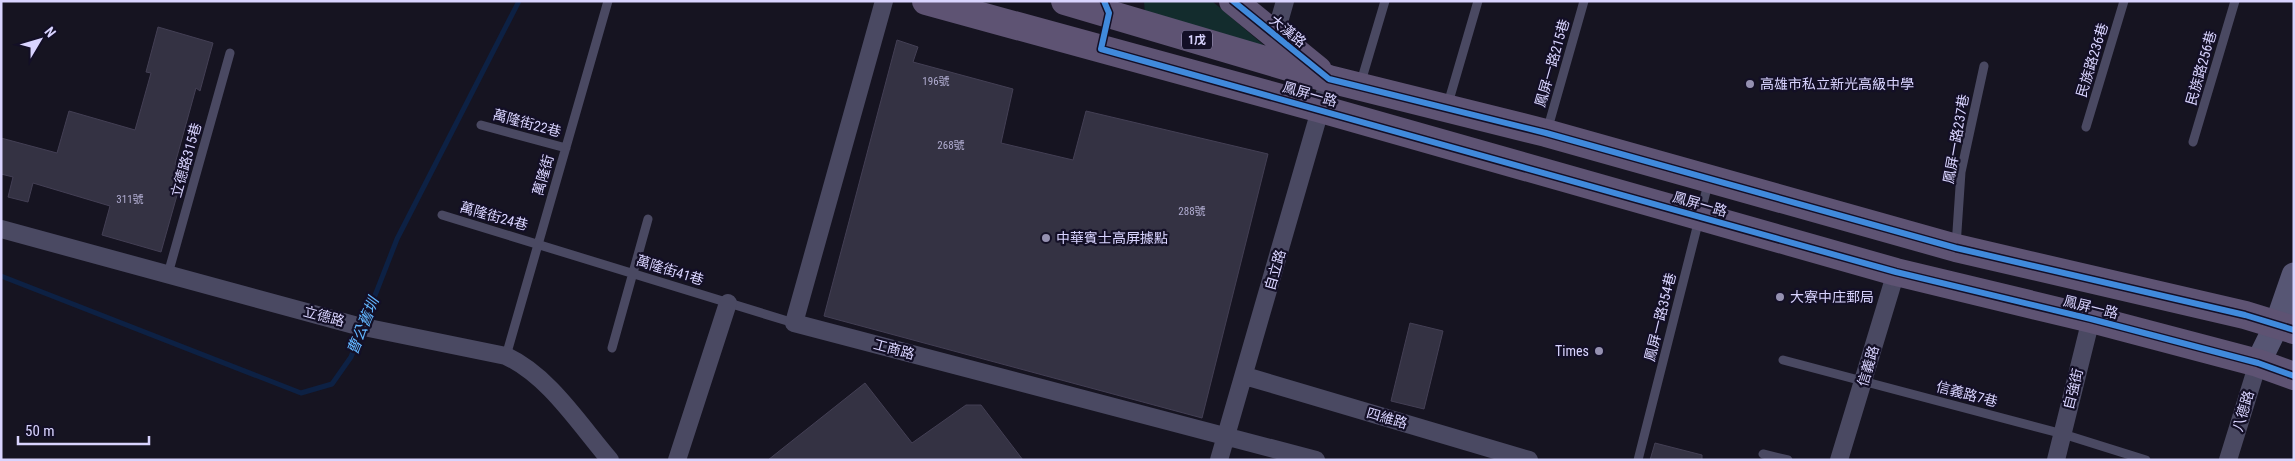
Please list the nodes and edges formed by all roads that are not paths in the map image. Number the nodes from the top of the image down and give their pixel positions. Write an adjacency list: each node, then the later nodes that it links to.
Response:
1 (608, 1): 25 (lane, 萬隆街)
2 (884, 1): 39 (street)
3 (926, 1): 14 (main road, 鳳屏一路)
4 (1065, 1): 12 (main road, 鳳屏一路 / 1戊)
5 (1233, 1): 13 (main road, 大漢路)
6 (1285, 1): 13 (street)
7 (1385, 1): 18 (lane)
8 (1478, 1): 19 (lane)
9 (1584, 1): 23 (lane, 鳳屏一路215巷)
10 (2124, 1): 22 (lane, 民族路236巷)
11 (2235, 1): 24 (lane, 民族路256巷)
12 (1119, 9): 14 (main road); 17 (main road, 鳳屏一路 / 1戊)
13 (1275, 36): 17 (main road, 大漢路)
14 (1111, 51): 20 (main road, 鳳屏一路)
15 (230, 53): 35 (lane, 立德路315巷)
16 (1984, 66): 32 (lane, 鳳屏一路237巷)
17 (1329, 79): 18 (main road, 鳳屏一路); 20 (street, 自立路)
18 (1359, 87): 19 (main road, 鳳屏一路)
19 (1446, 108): 23 (main road, 鳳屏一路)
20 (1321, 110): 28 (main road, 鳳屏一路); 45 (street, 自立路)
21 (482, 125): 25 (lane, 萬隆街22巷)
22 (2086, 127)
23 (1546, 133): 26 (main road, 鳳屏一路)
24 (2193, 142)
25 (566, 148): 31 (lane, 萬隆街)
26 (1710, 180): 28 (lane, 鳳屏一路354巷); 32 (main road, 鳳屏一路)
27 (442, 215): 31 (lane, 萬隆街24巷)
28 (1700, 217): 33 (main road, 鳳屏一路); 56 (lane, 鳳屏一路354巷)
29 (648, 219): 34 (lane)
30 (1, 228): 35 (street, 立德路)
31 (538, 244): 34 (lane, 萬隆街41巷); 42 (lane, 萬隆街)
32 (1956, 248): 40 (main road, 鳳屏一路)
33 (1896, 272): 38 (main road, 鳳屏一路); 47 (street, 信義路)
34 (633, 273): 37 (lane, 萬隆街41巷); 41 (lane)
35 (168, 274): 42 (street, 立德路)
36 (2294, 274): 40 (street)
37 (728, 303): 39 (lane, 萬隆街41巷); 52 (street)
38 (2091, 319): 44 (main road, 鳳屏一路); 48 (street, 自強街)
39 (794, 323): 49 (street, 工商路)
40 (2285, 327): 44 (street)
41 (612, 348)
42 (506, 356): 51 (street, 立德路)
43 (1783, 360): 47 (lane, 信義路7巷)
44 (2258, 363): 46 (main road, 鳳屏一路); 61 (street, 八德路)
45 (1244, 376): 49 (street, 自立路); 55 (street, 四維路)
46 (2294, 376)
47 (1864, 380): 48 (lane, 信義路7巷); 58 (street, 信義路)
48 (2062, 434): 59 (street, 自強街); 60 (lane, 信義路7巷)
49 (1226, 435): 53 (street, 自立路); 54 (street, 工商路)
50 (1763, 454): 57 (lane)
51 (610, 460)
52 (677, 460)
53 (1219, 460)
54 (1316, 460)
55 (1529, 460)
56 (1638, 460)
57 (1788, 460)
58 (1840, 460)
59 (2056, 460)
60 (2146, 460)
61 (2228, 460)

